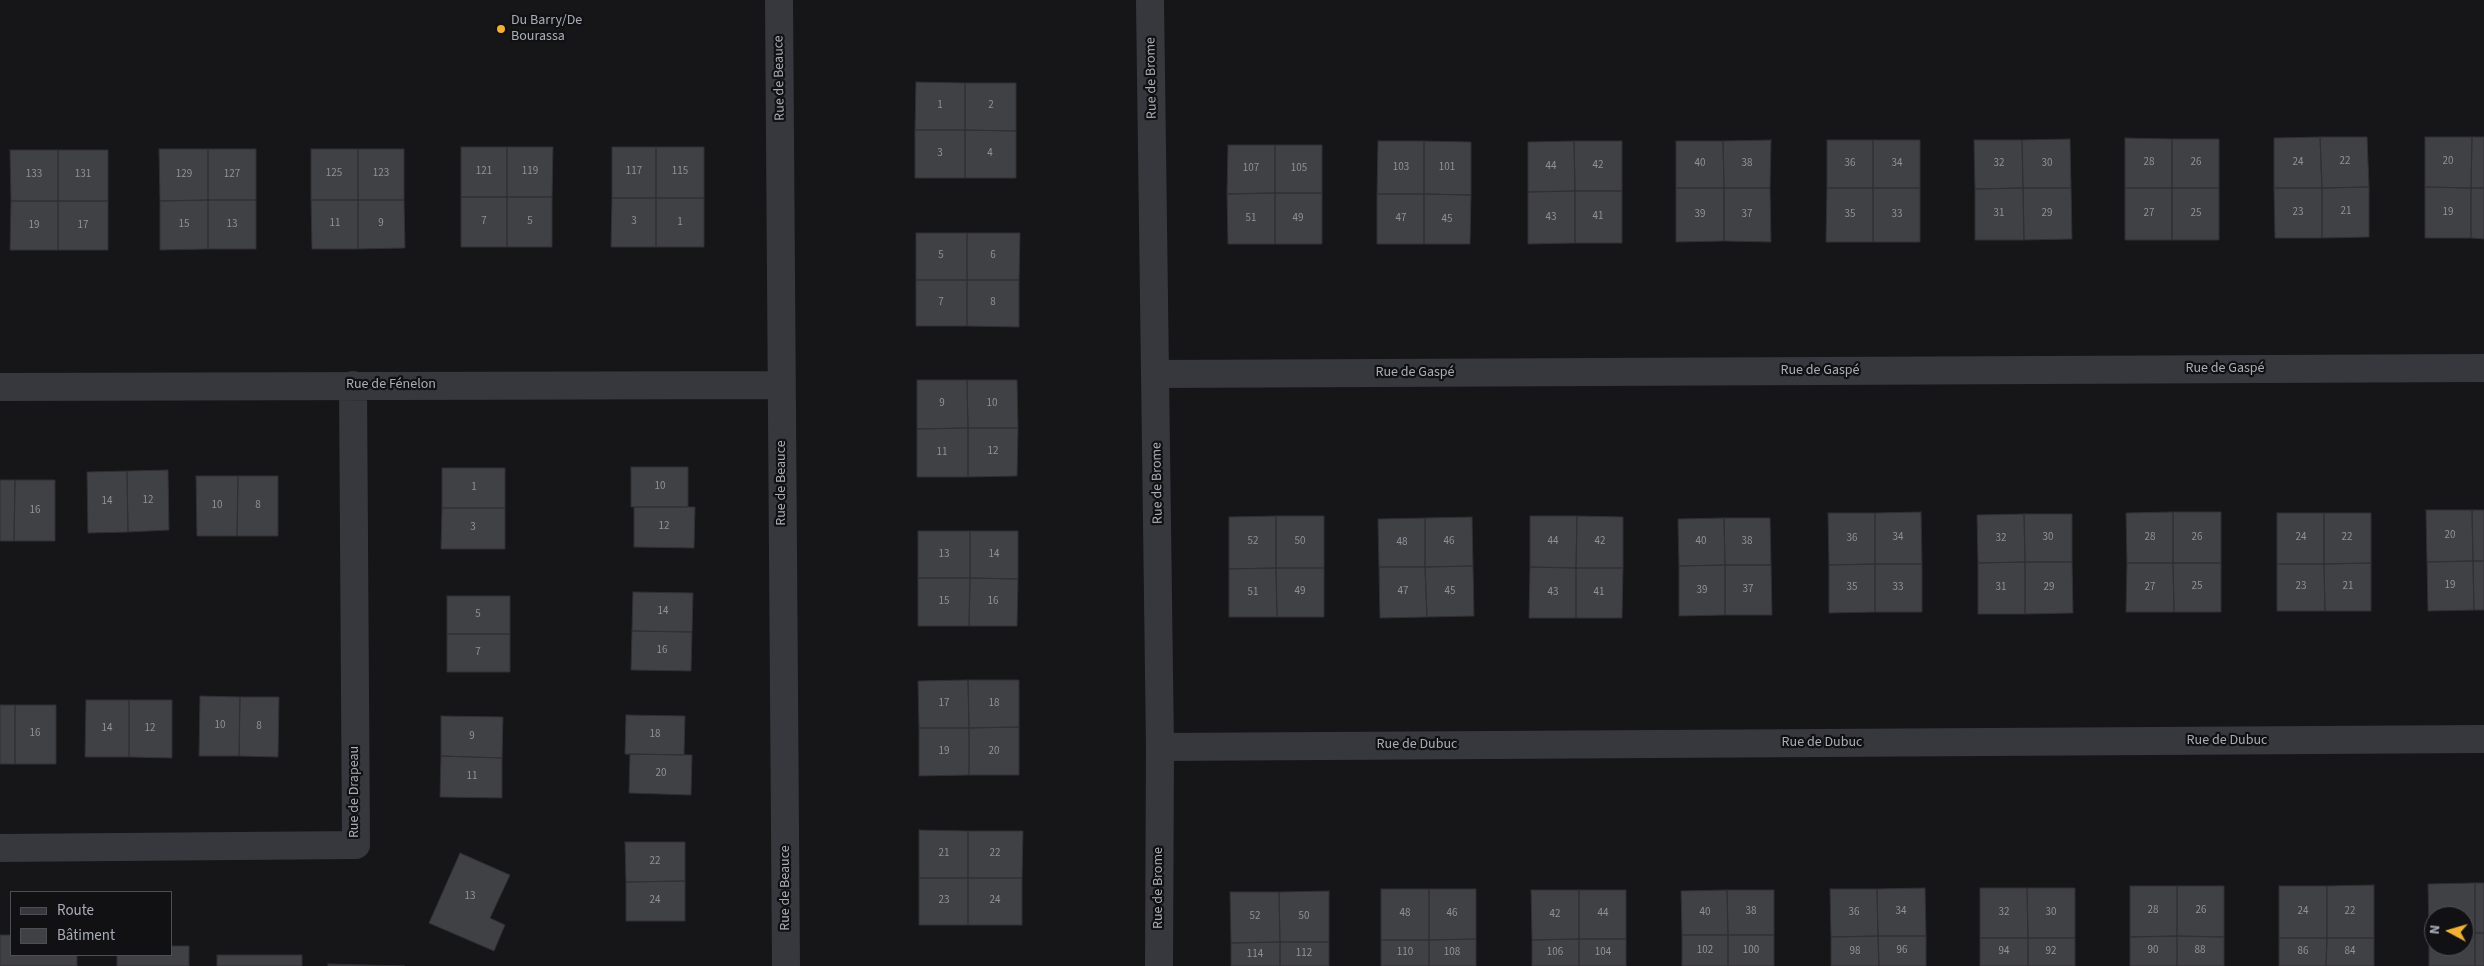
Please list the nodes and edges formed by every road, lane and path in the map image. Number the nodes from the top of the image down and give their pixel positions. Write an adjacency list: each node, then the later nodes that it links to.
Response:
1 (779, 0): 6 (street, Rue de Beauce)
2 (1150, 0): 4 (street, Rue de Brome)
3 (2484, 368): 4 (street, Rue de Gaspé)
4 (1157, 374): 9 (street, Rue de Brome)
5 (354, 385): 6 (street, Rue de Fénelon); 7 (street, Rue de Fénelon); 10 (street, Rue de Drapeau)
6 (781, 385): 11 (street, Rue de Beauce)
7 (0, 387)
8 (2484, 739): 9 (street, Rue de Dubuc)
9 (1160, 747): 12 (street, Rue de Brome)
10 (0, 848)
11 (786, 966)
12 (1159, 966)

